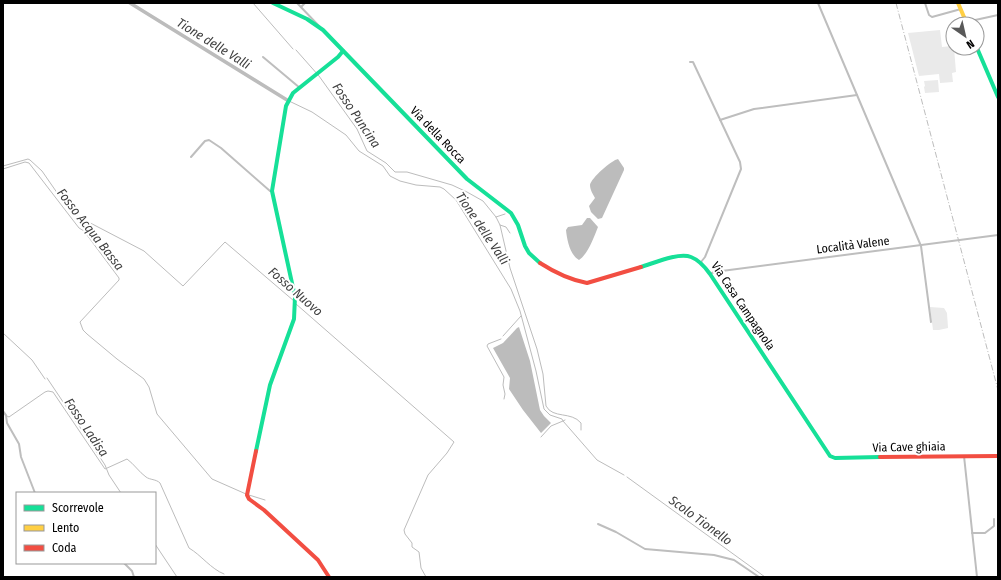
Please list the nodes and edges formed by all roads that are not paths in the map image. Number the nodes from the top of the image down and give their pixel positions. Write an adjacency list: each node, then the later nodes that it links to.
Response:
1 (273, 3): 9 (street, Via della Rocca)
2 (304, 3): 6 (street)
3 (818, 3): 20 (street)
4 (926, 3): 7 (street)
5 (958, 3): 7 (street)
6 (300, 6): 8 (street); 9 (street); 13 (street)
7 (961, 10): 11 (street)
8 (307, 13): 13 (street); 14 (street)
9 (298, 15): 13 (street, Via della Rocca)
10 (998, 15): 12 (street)
11 (964, 16)
12 (985, 18)
13 (306, 19): 14 (street, Via della Rocca)
14 (320, 28): 15 (street, Via della Rocca)
15 (343, 51): 19 (street); 29 (street, Via della Rocca)
16 (262, 56): 19 (street)
17 (980, 56): 21 (street)
18 (690, 62): 22 (street)
19 (300, 88): 24 (street)
20 (857, 95): 22 (street); 26 (street)
21 (998, 97)
22 (720, 120): 27 (street)
23 (191, 157): 24 (street)
24 (272, 191): 41 (street)
25 (998, 235): 26 (street, Località Valene)
26 (921, 246): 28 (street, Località Valene); 30 (street)
27 (701, 262): 28 (street, Via Casa Campagnola); 29 (street, Via Casa Campagnola)
28 (710, 274): 32 (street, Via Casa Campagnola)
29 (580, 282)
30 (931, 322)
31 (3, 412): 35 (street)
32 (824, 448): 33 (street, Via Cave ghiaia)
33 (964, 456): 34 (street, Via Cave ghiaia); 38 (street)
34 (998, 456)
35 (35, 492)
36 (994, 519): 38 (street)
37 (598, 524): 42 (street)
38 (972, 533): 43 (street)
39 (125, 564): 40 (street)
40 (134, 577)
41 (329, 577)
42 (759, 577)
43 (977, 577)

